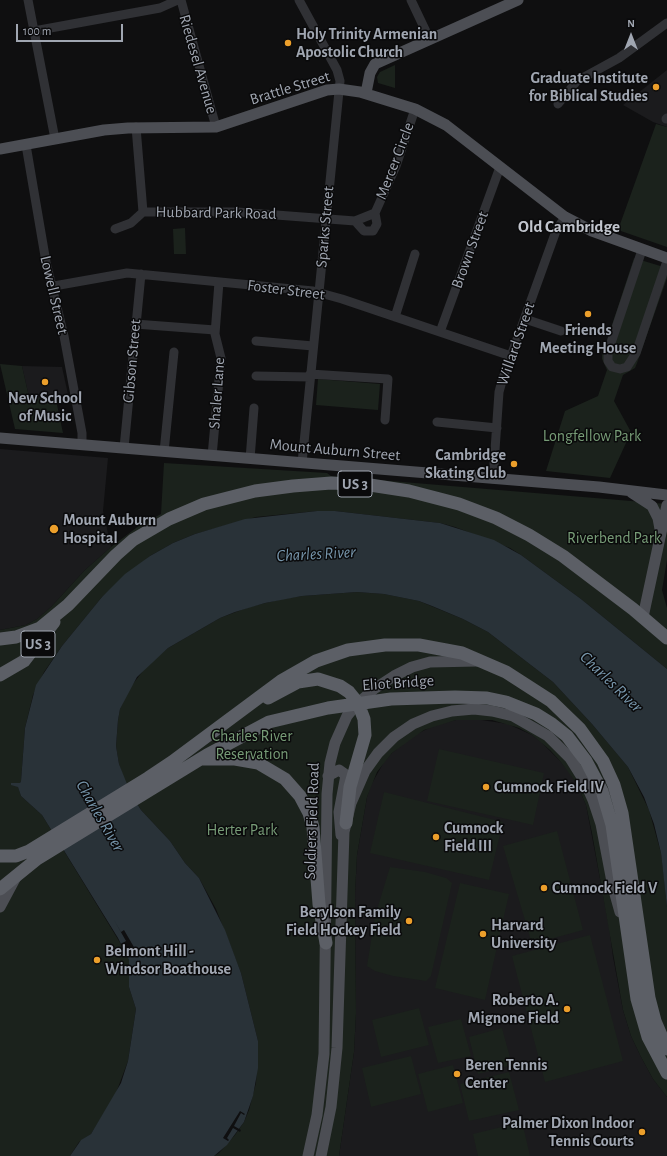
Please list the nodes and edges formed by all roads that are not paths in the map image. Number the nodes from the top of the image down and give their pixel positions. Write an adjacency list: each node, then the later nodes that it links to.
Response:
1 (28, 0): 7 (street)
2 (180, 0): 7 (street); 14 (street, Riedesel Avenue)
3 (299, 0): 9 (street, Sparks Street)
4 (411, 0): 8 (street)
5 (518, 0): 8 (main road)
6 (667, 23): 11 (street)
7 (34, 31): 15 (street)
8 (430, 40): 10 (main road)
9 (339, 89): 10 (main road, Brattle Street); 14 (main road, Brattle Street); 22 (street, Sparks Street)
10 (366, 93): 12 (main road, Brattle Street)
11 (558, 104)
12 (415, 109): 18 (main road, Brattle Street); 20 (street, Mercer Circle)
13 (136, 127): 14 (main road, Brattle Street); 15 (main road, Brattle Street); 19 (street, Hubbard Park Road)
14 (216, 128)
15 (55, 139): 16 (main road, Brattle Street)
16 (26, 145): 17 (main road, Brattle Street); 31 (street, Lowell Street)
17 (0, 149)
18 (500, 167): 21 (main road, Brattle Street); 38 (street, Brown Street)
19 (143, 212): 22 (street, Hubbard Park Road); 24 (street)
20 (375, 213): 23 (street, Mercer Circle); 23 (street, Mercer Circle)
21 (565, 217): 25 (main road, Brattle Street); 34 (street, Willard Street)
22 (326, 219): 23 (street, Mercer Circle); 32 (street, Sparks Street)
23 (355, 221)
24 (115, 229)
25 (642, 250): 27 (main road, Brattle Street); 28 (street)
26 (415, 254): 33 (street)
27 (667, 258)
28 (667, 262)
29 (140, 274): 30 (street, Foster Street); 31 (street, Foster Street); 35 (street, Gibson Street)
30 (219, 282): 32 (street, Foster Street); 36 (street, Shaler Lane)
31 (54, 286): 50 (street, Lowell Street)
32 (319, 292): 33 (street, Foster Street); 40 (street, Sparks Street)
33 (395, 317): 38 (street, Foster Street)
34 (525, 319): 37 (street); 42 (street, Willard Street)
35 (135, 324): 36 (street); 51 (street, Gibson Street)
36 (216, 330): 53 (street, Shaler Lane)
37 (562, 331)
38 (440, 332): 42 (street, Foster Street)
39 (256, 341): 40 (street)
40 (313, 346): 43 (street, Sparks Street)
41 (174, 352): 52 (street)
42 (511, 356): 48 (street, Willard Street)
43 (310, 375): 44 (street); 46 (street); 55 (street, Sparks Street)
44 (256, 376)
45 (254, 408): 54 (street)
46 (385, 420)
47 (437, 422): 48 (street)
48 (497, 428): 56 (street, Willard Street)
49 (0, 438): 50 (main road, Mount Auburn Street)
50 (82, 445): 51 (main road, Mount Auburn Street)
51 (124, 448): 52 (main road, Mount Auburn Street)
52 (164, 452): 53 (main road, Mount Auburn Street)
53 (212, 456): 54 (main road, Mount Auburn Street)
54 (250, 459): 55 (main road, Mount Auburn Street)
55 (302, 463): 56 (main road, Mount Auburn Street)
56 (493, 479): 57 (main road, Mount Auburn Street)
57 (624, 490): 58 (main road, Mount Auburn Street); 60 (main road)
58 (667, 495)
59 (667, 505): 60 (main road)
60 (660, 537): 62 (main road)
61 (68, 605): 62 (highway, US 3); 63 (highway, US 3); 68 (highway, US 3)
62 (644, 617): 64 (highway, US 3)
63 (40, 628): 65 (highway, US 3); 66 (highway)
64 (667, 638)
65 (0, 639)
66 (0, 650)
67 (483, 661): 69 (main road, Soldiers Field Road); 70 (highway, Eliot Bridge); 83 (highway, Soldiers Field Road)
68 (0, 675)
69 (358, 703): 70 (highway); 71 (highway, Eliot Bridge); 72 (main road, Soldiers Field Road); 74 (highway); 81 (highway, Eliot Bridge)
70 (243, 709): 73 (highway, Eliot Bridge)
71 (200, 759): 73 (highway, Eliot Bridge); 82 (highway)
72 (328, 776): 75 (main road); 82 (main road, Soldiers Field Road)
73 (151, 783): 76 (highway, Eliot Bridge)
74 (346, 823): 75 (main road, Soldiers Field Road); 81 (main road, Soldiers Field Road)
75 (343, 843): 86 (main road, Soldiers Field Road)
76 (38, 852): 77 (highway, Eliot Bridge); 78 (highway)
77 (4, 857)
78 (19, 872): 79 (highway); 80 (main road)
79 (0, 890)
80 (0, 906)
81 (628, 942): 84 (highway, Soldiers Field Road)
82 (326, 943): 85 (main road, Soldiers Field Road)
83 (667, 1049)
84 (667, 1073)
85 (308, 1156)
86 (321, 1156)

